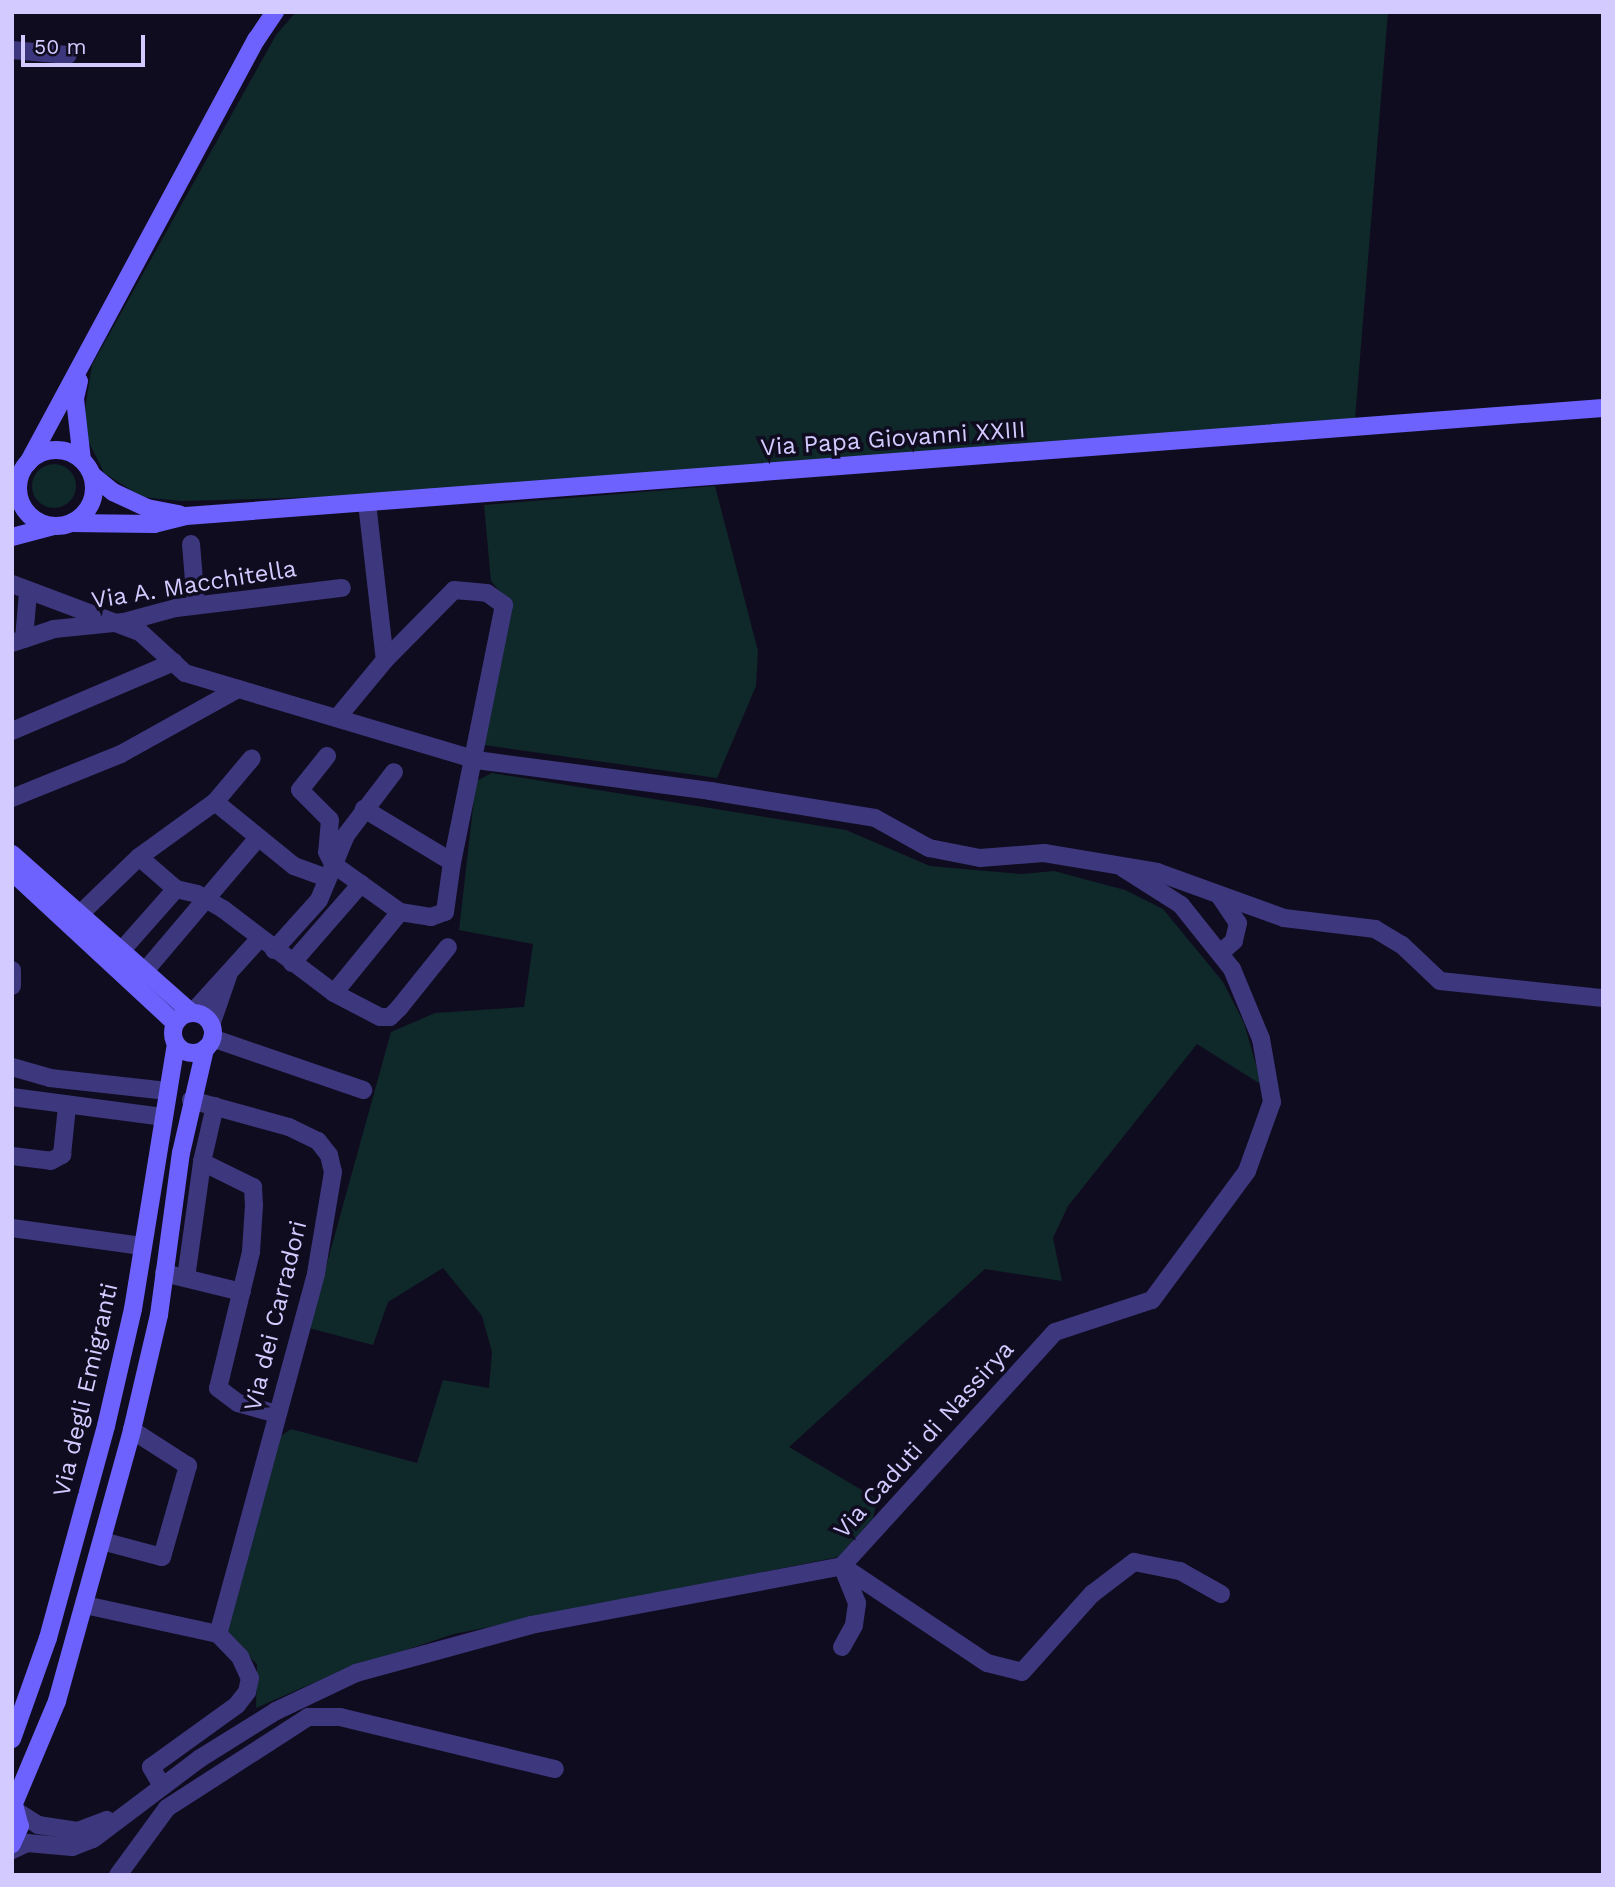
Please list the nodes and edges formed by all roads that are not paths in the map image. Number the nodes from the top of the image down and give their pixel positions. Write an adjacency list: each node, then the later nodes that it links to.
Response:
1 (275, 12): 4 (main road)
2 (12, 50): 3 (street)
3 (68, 55)
4 (83, 367): 6 (main road); 7 (main road)
5 (1603, 408): 8 (main road, Via Papa Giovanni XXIII)
6 (87, 467): 7 (main road); 9 (main road, Via Papa Giovanni XXIII); 10 (main road)
7 (20, 476): 10 (main road)
8 (367, 503): 9 (main road, Via Papa Giovanni XXIII); 18 (street)
9 (186, 516): 10 (main road, Via Papa Giovanni XXIII)
10 (62, 525): 11 (main road, Via Papa Giovanni XXIII)
11 (12, 537)
12 (191, 544): 15 (street)
13 (20, 588): 16 (street); 17 (street)
14 (342, 589): 15 (street, Via A. Macchitella)
15 (196, 605): 16 (street, Via A. Macchitella)
16 (116, 623): 17 (street, Via A. Macchitella); 19 (street)
17 (18, 641)
18 (385, 660): 21 (street); 25 (street)
19 (174, 662): 20 (street); 22 (street)
20 (238, 689): 21 (street); 27 (street)
21 (337, 718): 25 (street)
22 (12, 731)
23 (327, 756): 35 (street)
24 (252, 758): 28 (street)
25 (475, 760): 33 (street); 34 (street)
26 (394, 772): 29 (street)
27 (12, 797)
28 (215, 802): 30 (street); 32 (street)
29 (364, 809): 33 (street); 35 (street)
30 (257, 839): 35 (street); 41 (street)
31 (12, 854): 44 (main road)
32 (139, 857): 39 (street); 44 (street)
33 (452, 862): 43 (street)
34 (1124, 868): 38 (street); 42 (street, Via Caduti di Nassirya)
35 (330, 871): 37 (street); 45 (street)
36 (12, 872): 57 (main road)
37 (361, 884): 43 (street); 49 (street)
38 (1190, 884): 40 (street); 42 (street)
39 (176, 890): 41 (street); 47 (street)
40 (1219, 895): 48 (street); 55 (street)
41 (207, 899): 45 (street); 51 (street)
42 (1181, 905): 48 (street, Via Caduti di Nassirya)
43 (400, 912): 54 (street)
44 (80, 914): 47 (main road)
45 (267, 944): 49 (street); 52 (street)
46 (448, 947): 54 (street)
47 (122, 950): 51 (main road)
48 (1220, 953): 78 (street, Via Caduti di Nassirya)
49 (292, 963): 54 (street)
50 (12, 970): 53 (street)
51 (145, 971): 56 (main road)
52 (230, 973): 56 (street); 58 (street)
53 (12, 986)
54 (334, 993)
55 (1603, 998)
56 (192, 1013): 57 (main road); 58 (main road)
57 (175, 1023): 59 (main road, Via degli Emigranti)
58 (210, 1037): 59 (main road); 61 (street); 64 (main road, Via degli Emigranti)
59 (176, 1044): 62 (main road, Via degli Emigranti)
60 (12, 1068): 62 (street)
61 (363, 1090)
62 (167, 1091): 67 (main road, Via degli Emigranti)
63 (12, 1097): 66 (street)
64 (191, 1100): 65 (street, Via dei Carradori); 72 (main road, Via degli Emigranti)
65 (215, 1106): 69 (street); 75 (street, Via dei Carradori)
66 (67, 1107): 67 (street); 68 (street)
67 (163, 1117): 71 (main road, Via degli Emigranti)
68 (12, 1156)
69 (202, 1162): 73 (street); 74 (street)
70 (12, 1228): 71 (street)
71 (142, 1246): 83 (main road, Via degli Emigranti)
72 (164, 1273): 73 (street); 76 (main road, Via degli Emigranti)
73 (186, 1278): 74 (street)
74 (242, 1292): 75 (street)
75 (277, 1414): 81 (street, Via dei Carradori)
76 (132, 1430): 77 (main road, Via degli Emigranti); 77 (street)
77 (102, 1541): 80 (main road, Via degli Emigranti)
78 (842, 1566): 79 (street); 82 (street); 85 (street, Via Caduti di Nassirya)
79 (1221, 1594)
80 (85, 1605): 81 (street); 86 (main road, Via degli Emigranti)
81 (218, 1634): 85 (street)
82 (842, 1647)
83 (12, 1739)
84 (555, 1769): 90 (street)
85 (162, 1786): 87 (street, Via Caduti di Nassirya)
86 (16, 1804): 87 (street, Via Caduti di Nassirya); 88 (main road, Via degli Emigranti)
87 (123, 1814): 89 (street, Via Caduti di Nassirya)
88 (12, 1844)
89 (12, 1850)
90 (118, 1875)

